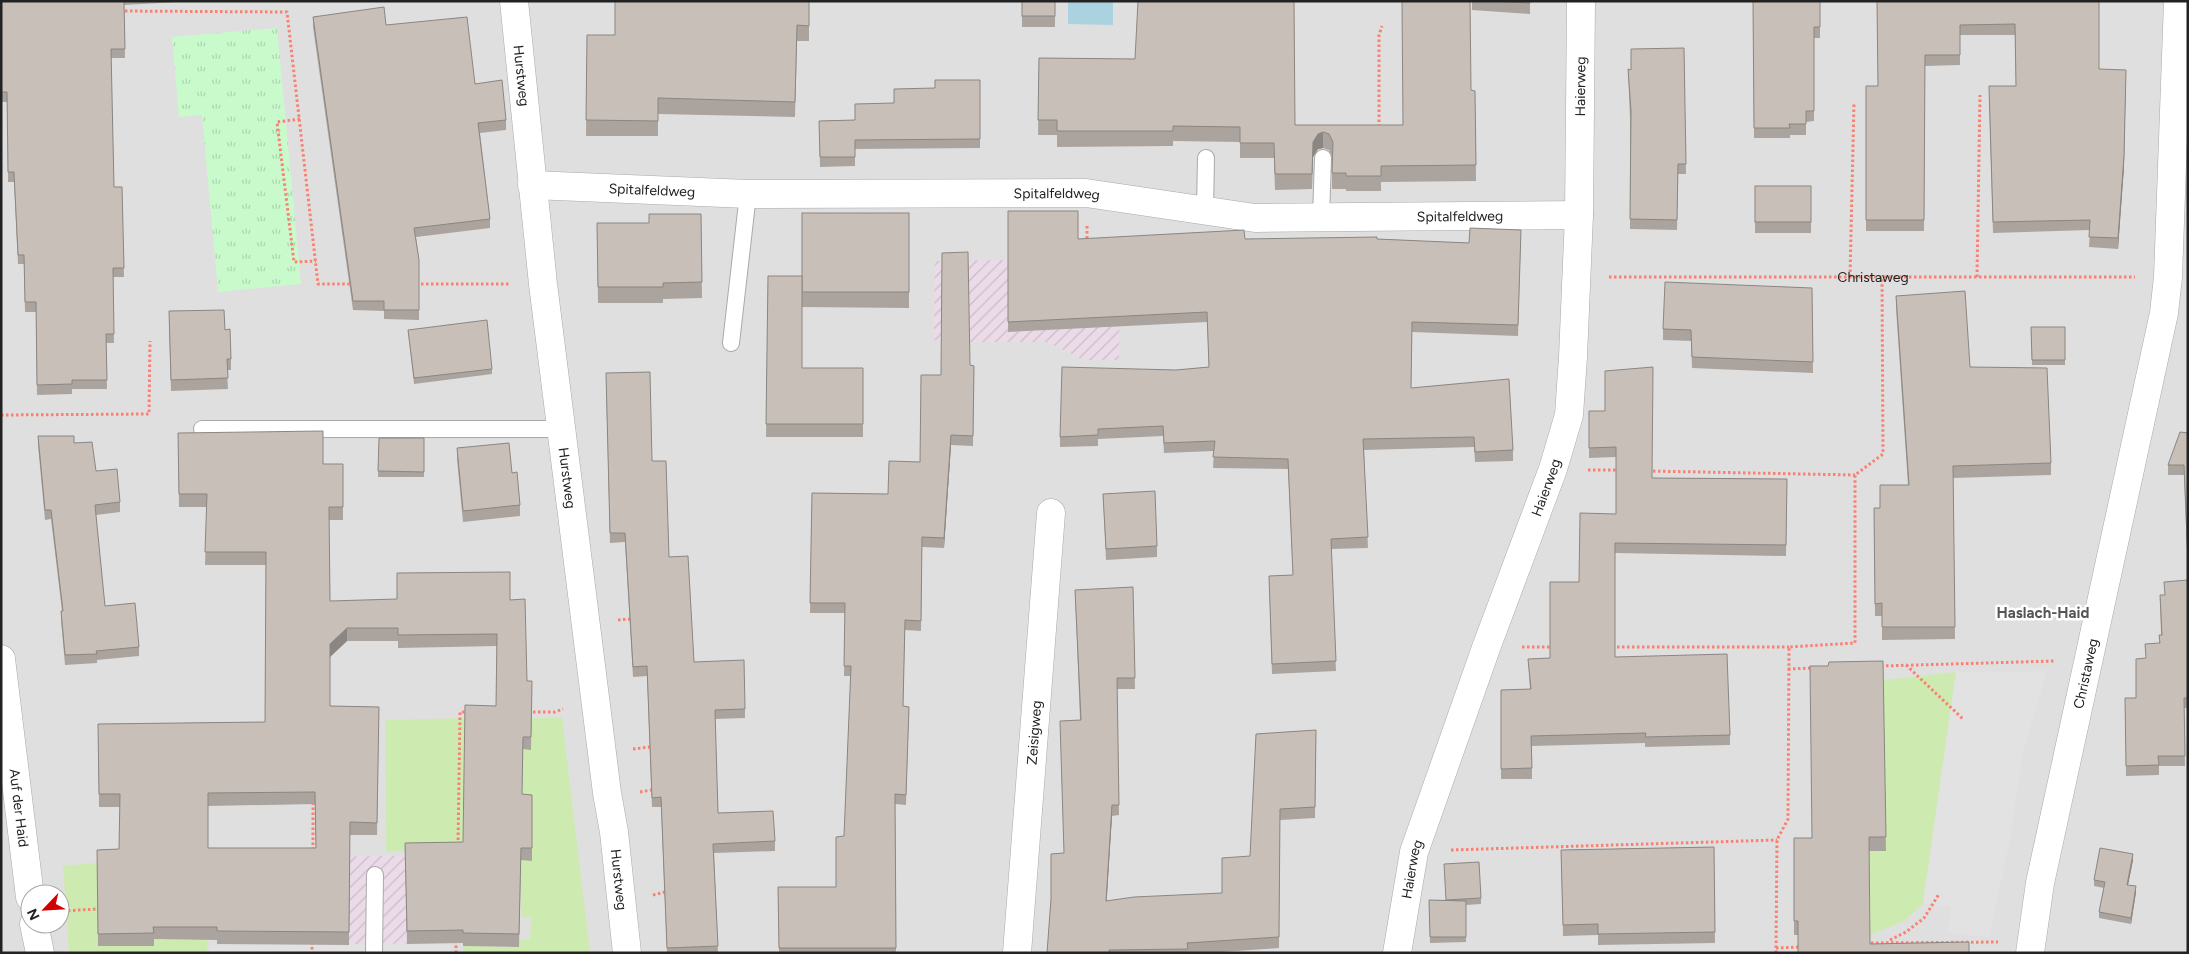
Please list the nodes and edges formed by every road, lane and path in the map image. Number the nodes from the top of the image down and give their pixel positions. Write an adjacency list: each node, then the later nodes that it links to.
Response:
1 (514, 1): 12 (street, Hurstweg)
2 (1581, 1): 15 (street, Haierweg)
3 (2181, 9): 20 (street, Christaweg)
4 (120, 11): 8 (path)
5 (1382, 26): 9 (path)
6 (1980, 95): 19 (path)
7 (1854, 102): 18 (path)
8 (300, 119): 17 (path); 17 (path)
9 (1379, 135)
10 (1206, 158): 14 (lane)
11 (1323, 158): 16 (lane)
12 (532, 185): 13 (street, Spitalfeldweg); 25 (street, Hurstweg)
13 (748, 194): 14 (street, Spitalfeldweg); 28 (lane)
14 (1205, 210): 16 (street, Spitalfeldweg)
15 (1579, 215): 16 (street, Spitalfeldweg); 21 (street, Haierweg)
16 (1321, 218)
17 (316, 261): 23 (path)
18 (1850, 277): 21 (path, Christaweg); 22 (path, Christaweg)
19 (1977, 277): 20 (path, Christaweg); 22 (path, Christaweg)
20 (2168, 277): 26 (street, Christaweg)
21 (1577, 278): 32 (street, Haierweg)
22 (1882, 278): 35 (path)
23 (357, 284)
24 (406, 284): 25 (path)
25 (543, 284): 31 (street, Hurstweg)
26 (2176, 312): 42 (street, Christaweg)
27 (150, 341): 29 (path)
28 (731, 344)
29 (1, 415)
30 (202, 429): 31 (lane)
31 (563, 429): 47 (street, Hurstweg)
32 (1553, 469): 33 (path); 40 (street, Haierweg)
33 (1626, 471)
34 (1646, 471): 35 (path)
35 (1855, 474): 39 (path)
36 (1050, 513): 74 (street, Zeisigweg)
37 (1556, 647): 40 (path)
38 (1604, 647): 39 (path)
39 (1789, 647): 46 (path)
40 (1486, 648): 54 (street, Haierweg)
41 (1, 659): 57 (street, Auf der Haid)
42 (2088, 660): 43 (path); 67 (street, Christaweg)
43 (1906, 665): 44 (path); 50 (path)
44 (1876, 666)
45 (1818, 668): 46 (path)
46 (1788, 669): 52 (path)
47 (595, 695): 49 (path); 73 (street, Hurstweg)
48 (470, 712): 53 (path)
49 (527, 712)
50 (1963, 719)
51 (313, 796): 55 (path)
52 (1777, 840): 54 (path); 68 (path)
53 (458, 847)
54 (1414, 852): 75 (street, Haierweg)
55 (313, 856)
56 (375, 875): 71 (lane)
57 (28, 884)
58 (1939, 894): 64 (path)
59 (97, 909): 60 (path)
60 (70, 910)
61 (36, 934): 69 (street)
62 (456, 934): 72 (path)
63 (312, 936): 70 (path)
64 (1888, 941): 65 (path); 67 (path)
65 (1860, 943)
66 (1804, 946): 68 (path)
67 (2031, 948)
68 (1776, 950)
69 (40, 953)
70 (312, 953)
71 (374, 953)
72 (456, 953)
73 (627, 953)
74 (1018, 953)
75 (1397, 953)

